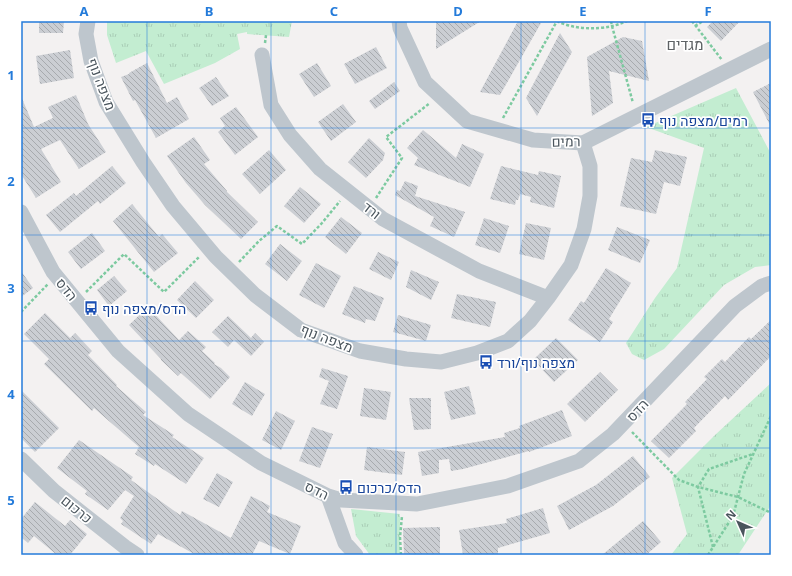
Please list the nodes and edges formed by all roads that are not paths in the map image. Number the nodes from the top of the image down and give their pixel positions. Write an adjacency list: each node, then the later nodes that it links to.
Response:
1 (88, 21): 8 (street, מצפה נוף)
2 (399, 21): 5 (street, רמים)
3 (771, 49): 5 (street, רמים)
4 (262, 55): 8 (street, ורד)
5 (583, 143): 8 (street, מצפה נוף)
6 (21, 212): 10 (street, הדס)
7 (771, 283): 10 (street, הדס)
8 (548, 298)
9 (21, 459): 11 (street, כרכום)
10 (328, 496): 12 (street)
11 (137, 555)
12 (356, 555)

